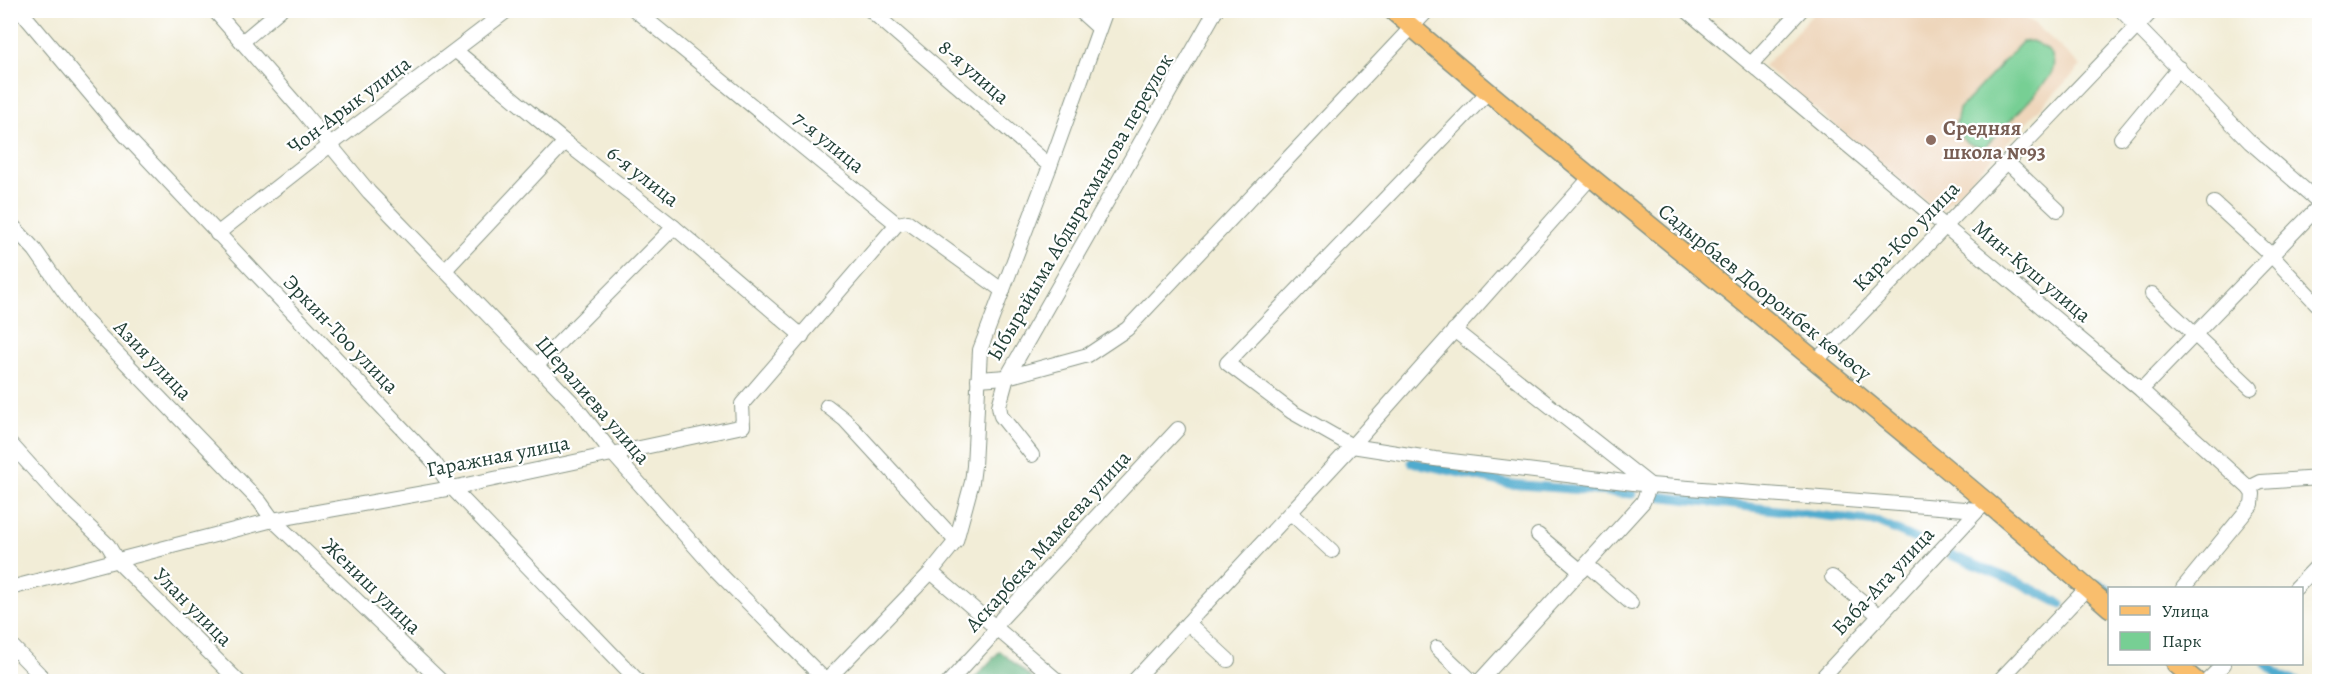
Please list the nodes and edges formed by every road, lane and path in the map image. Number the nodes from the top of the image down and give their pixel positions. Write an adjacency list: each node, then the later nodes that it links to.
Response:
1 (20, 10): 37 (street, Эркин-Тоо улица)
2 (214, 10): 19 (street, Шералиева улица)
3 (280, 10): 19 (street)
4 (508, 10): 20 (street, Чон-Арык улица)
5 (634, 10): 34 (street, 7-я улица)
6 (870, 10): 28 (street, 8-я улица)
7 (1079, 10): 17 (street)
8 (1106, 10): 17 (street)
9 (1216, 10): 48 (street, Ыбырайыма Абдырахманова переулок)
10 (1392, 10): 18 (main road, Садырбаев Дооронбек көчөсү)
11 (1428, 10): 18 (street)
12 (1686, 10): 21 (street, Мин-Куш улица)
13 (1801, 10): 21 (street)
14 (2121, 10): 16 (street)
15 (2153, 10): 16 (street, Кара-Коо улица)
16 (2138, 27): 22 (street); 27 (street, Кара-Коо улица)
17 (1099, 28): 28 (street)
18 (1412, 28): 23 (main road, Садырбаев Дооронбек көчөсү); 48 (street)
19 (242, 42): 26 (street, Шералиева улица)
20 (456, 51): 25 (street, 6-я улица); 26 (street, Чон-Арык улица)
21 (1752, 63): 35 (street, Мин-Куш улица)
22 (2179, 68): 24 (street); 31 (street)
23 (1488, 92): 29 (main road, Садырбаев Дооронбек көчөсү); 55 (street)
24 (2121, 138)
25 (565, 142): 36 (street, 6-я улица); 39 (street)
26 (329, 146): 37 (street, Чон-Арык улица); 39 (street, Шералиева улица)
27 (2007, 162): 32 (street); 35 (street, Кара-Коо улица)
28 (1050, 166): 40 (street)
29 (1590, 178): 43 (street); 46 (main road, Садырбаев Дооронбек көчөсү)
30 (2214, 203): 38 (street)
31 (2319, 204): 38 (street)
32 (2058, 210)
33 (10, 223): 64 (street, Азия улица)
34 (897, 224): 40 (street, 7-я улица); 45 (street, Гаражная улица)
35 (1946, 226): 46 (street, Кара-Коо улица); 51 (street, Мин-Куш улица)
36 (674, 227): 45 (street, 6-я улица); 47 (street)
37 (217, 234): 60 (street, Эркин-Тоо улица)
38 (2272, 256): 42 (street); 44 (street)
39 (445, 270): 47 (street, Шералиева улица)
40 (1003, 291): 49 (street)
41 (2152, 294): 44 (street)
42 (2319, 307)
43 (1454, 330): 55 (street); 59 (street)
44 (2194, 334): 50 (street); 51 (street)
45 (802, 336): 56 (street, Гаражная улица)
46 (1815, 362): 62 (main road, Садырбаев Дооронбек көчөсү)
47 (536, 366): 56 (street, Шералиева улица)
48 (1007, 377): 49 (street); 57 (street, Ыбырайыма Абдырахманова переулок)
49 (978, 379): 66 (street)
50 (2251, 388)
51 (2141, 390): 61 (street, Мин-Куш улица)
52 (827, 406): 66 (street)
53 (1178, 429): 81 (street, Аскарбека Мамеева улица)
54 (10, 443): 68 (street, Улан улица)
55 (1352, 446): 59 (street); 63 (street)
56 (613, 454): 60 (street, Гаражная улица); 91 (street, Шералиева улица)
57 (1032, 455)
58 (2319, 478): 61 (street)
59 (1650, 485): 62 (street); 70 (street)
60 (452, 488): 64 (street, Гаражная улица); 90 (street, Эркин-Тоо улица)
61 (2249, 488): 73 (street)
62 (1982, 506): 76 (main road, Садырбаев Дооронбек көчөсү); 79 (street, Баба-Ата улица)
63 (1291, 513): 67 (street); 80 (street)
64 (273, 520): 68 (street, Гаражная улица); 89 (street, Жениш улица)
65 (1538, 535): 70 (street)
66 (956, 541): 71 (street)
67 (1332, 551)
68 (118, 562): 75 (street, Гаражная улица); 88 (street, Улан улица)
69 (2319, 563): 74 (street)
70 (1584, 568): 77 (street); 95 (street)
71 (931, 572): 81 (street); 91 (street)
72 (1832, 577): 79 (street)
73 (2185, 587)
74 (2297, 587)
75 (10, 588)
76 (2087, 588): 78 (main road, Садырбаев Дооронбек көчөсү); 97 (street)
77 (1631, 603)
78 (2108, 607)
79 (1880, 616): 96 (street, Баба-Ата улица)
80 (1188, 623): 84 (street); 94 (street)
81 (995, 629): 92 (street, Аскарбека Мамеева улица); 93 (street)
82 (10, 644): 87 (street)
83 (1437, 648): 95 (street)
84 (1228, 660)
85 (2178, 665): 98 (main road)
86 (2222, 665): 99 (street)
87 (47, 681)
88 (239, 681)
89 (442, 681)
90 (639, 681)
91 (825, 681)
92 (949, 681)
93 (1059, 681)
94 (1133, 681)
95 (1479, 681)
96 (1818, 681)
97 (1998, 681)
98 (2197, 681)
99 (2206, 681)

